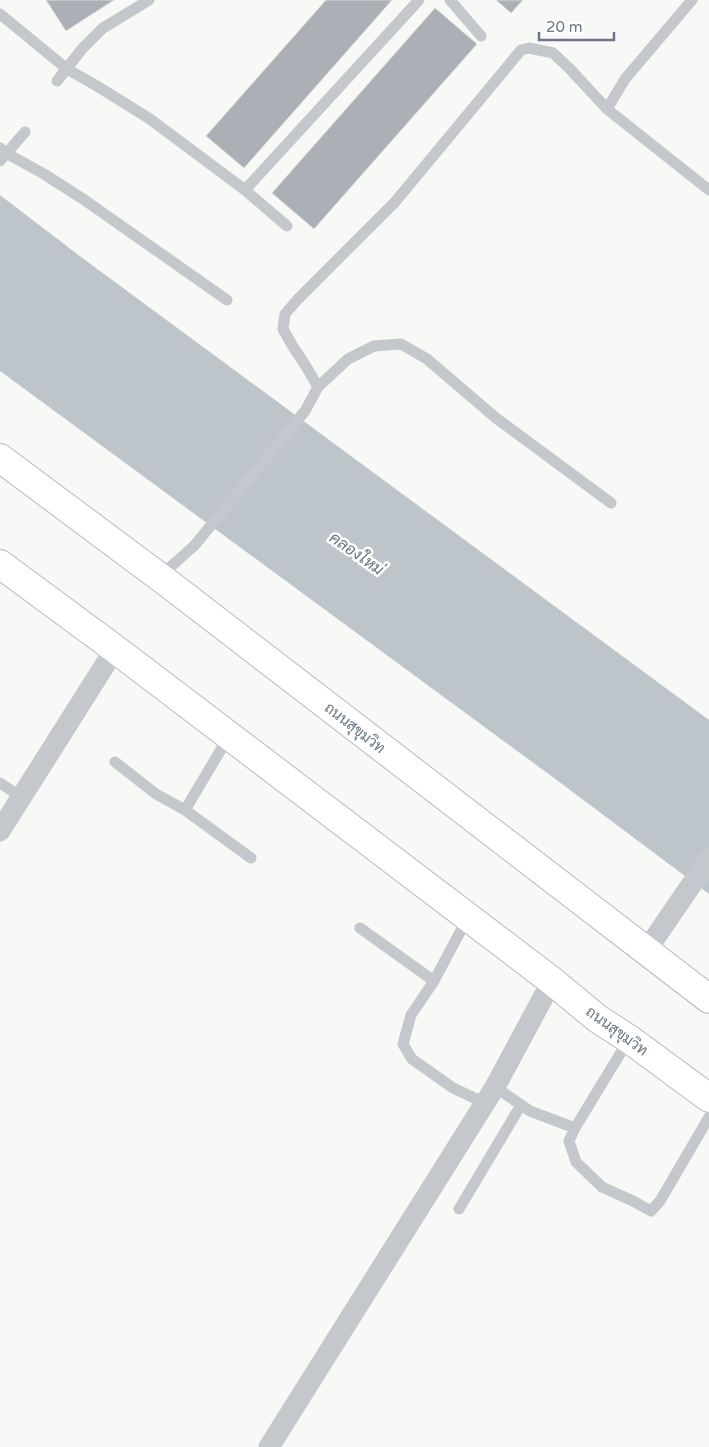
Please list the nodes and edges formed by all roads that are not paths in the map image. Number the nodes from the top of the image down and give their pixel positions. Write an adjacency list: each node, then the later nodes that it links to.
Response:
1 (149, 0): 7 (lane)
2 (419, 0): 12 (lane)
3 (450, 0): 6 (lane)
4 (692, 0): 9 (lane)
5 (0, 14): 7 (lane)
6 (481, 36)
7 (67, 69): 8 (lane); 12 (lane)
8 (57, 81)
9 (607, 109): 13 (lane); 16 (lane)
10 (25, 132): 11 (lane)
11 (2, 154): 15 (lane)
12 (245, 190): 14 (lane)
13 (709, 190)
14 (287, 226)
15 (228, 300)
16 (318, 387): 18 (lane); 20 (lane)
17 (0, 458): 20 (highway, ถนนสุขุมวิท)
18 (611, 503)
19 (0, 564): 21 (highway, ถนนสุขุมวิท)
20 (159, 577): 32 (highway, ถนนสุขุมวิท)
21 (115, 649): 22 (highway, ถนนสุขุมวิท); 25 (street)
22 (229, 736): 26 (lane); 30 (highway, ถนนสุขุมวิท)
23 (115, 762): 26 (lane)
24 (0, 783): 25 (lane)
25 (21, 797): 27 (street)
26 (185, 810): 28 (lane)
27 (0, 831)
28 (251, 858)
29 (709, 859): 32 (street)
30 (468, 917): 33 (lane); 34 (highway, ถนนสุขุมวิท)
31 (360, 928): 33 (lane)
32 (646, 951): 35 (highway, ถนนสุขุมวิท)
33 (434, 981): 37 (lane)
34 (552, 981): 36 (highway, ถนนสุขุมวิท); 37 (street)
35 (709, 999)
36 (629, 1039): 38 (highway, ถนนสุขุมวิท); 41 (lane)
37 (490, 1095): 39 (lane); 43 (street)
38 (709, 1098)
39 (521, 1104): 41 (lane); 42 (lane)
40 (709, 1117): 41 (lane)
41 (575, 1128)
42 (459, 1208)
43 (269, 1447)

